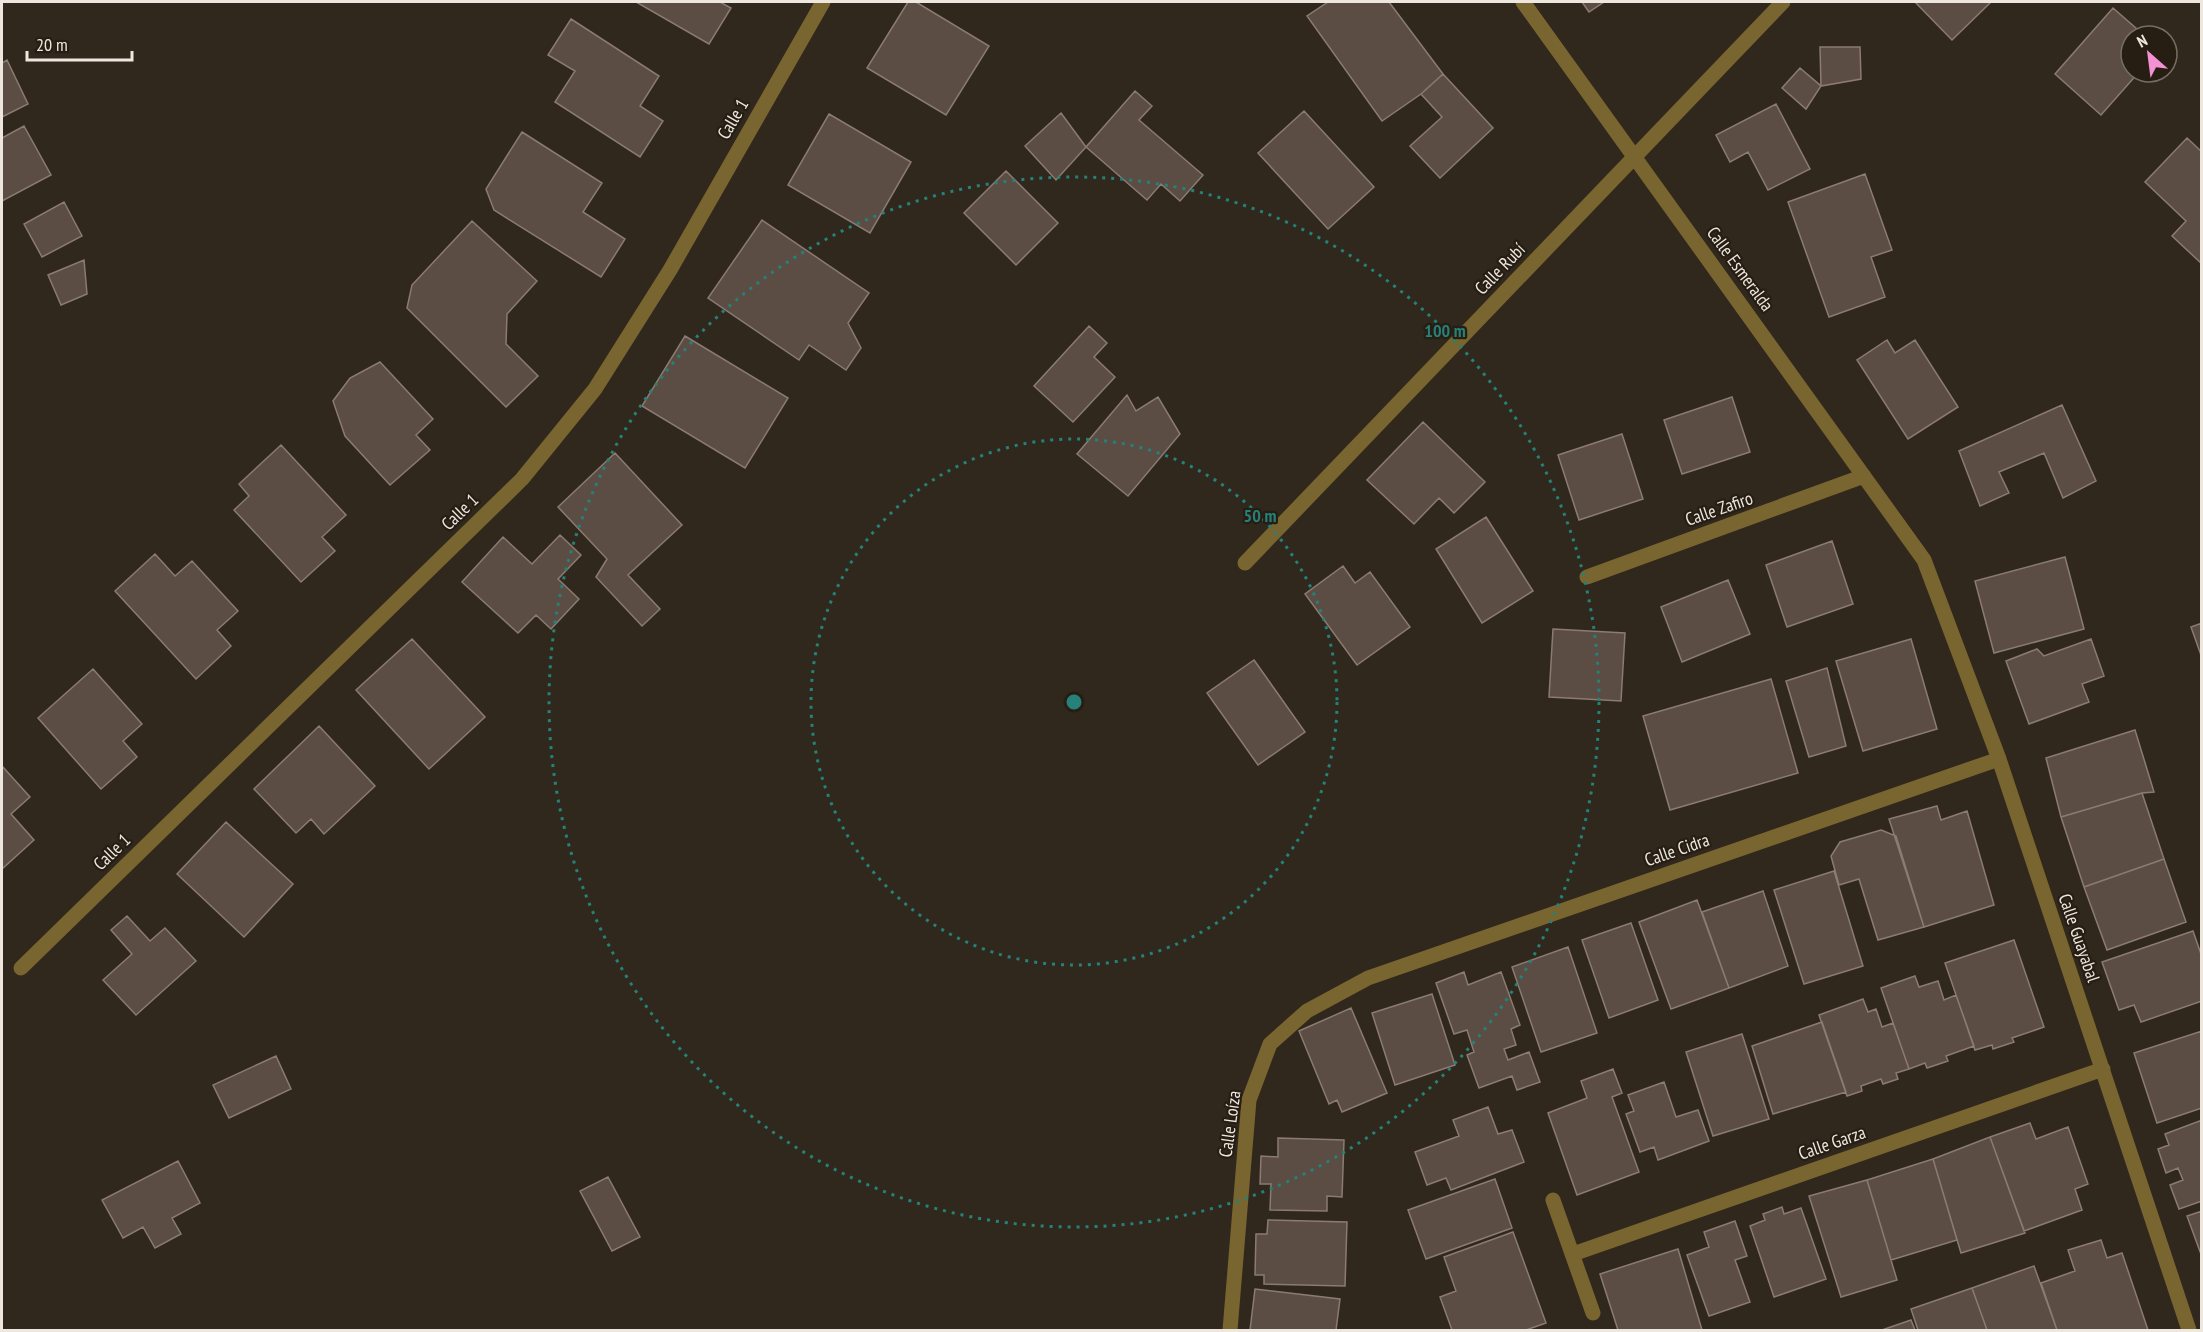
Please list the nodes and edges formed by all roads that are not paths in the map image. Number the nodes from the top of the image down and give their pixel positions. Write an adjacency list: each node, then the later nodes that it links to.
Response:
1 (823, 2): 10 (street, Calle 1)
2 (1523, 2): 4 (street, Calle Esmeralda)
3 (1783, 2): 4 (street, Calle Rubí)
4 (1635, 156): 5 (street, Calle Esmeralda); 7 (street, Calle Rubí)
5 (1864, 476): 6 (street, Calle Esmeralda); 8 (street, Calle Zafiro)
6 (1924, 560): 9 (street, Calle Guayabal)
7 (1245, 563)
8 (1587, 577)
9 (1999, 759): 11 (street, Calle Cidra); 12 (street, Calle Guayabal)
10 (21, 968)
11 (1368, 978): 16 (street, Calle Loíza)
12 (2103, 1069): 14 (street, Calle Garza); 17 (street, Calle Guayabal)
13 (1553, 1200): 14 (street)
14 (1573, 1254): 15 (street)
15 (1593, 1313)
16 (1230, 1330)
17 (2189, 1330)

